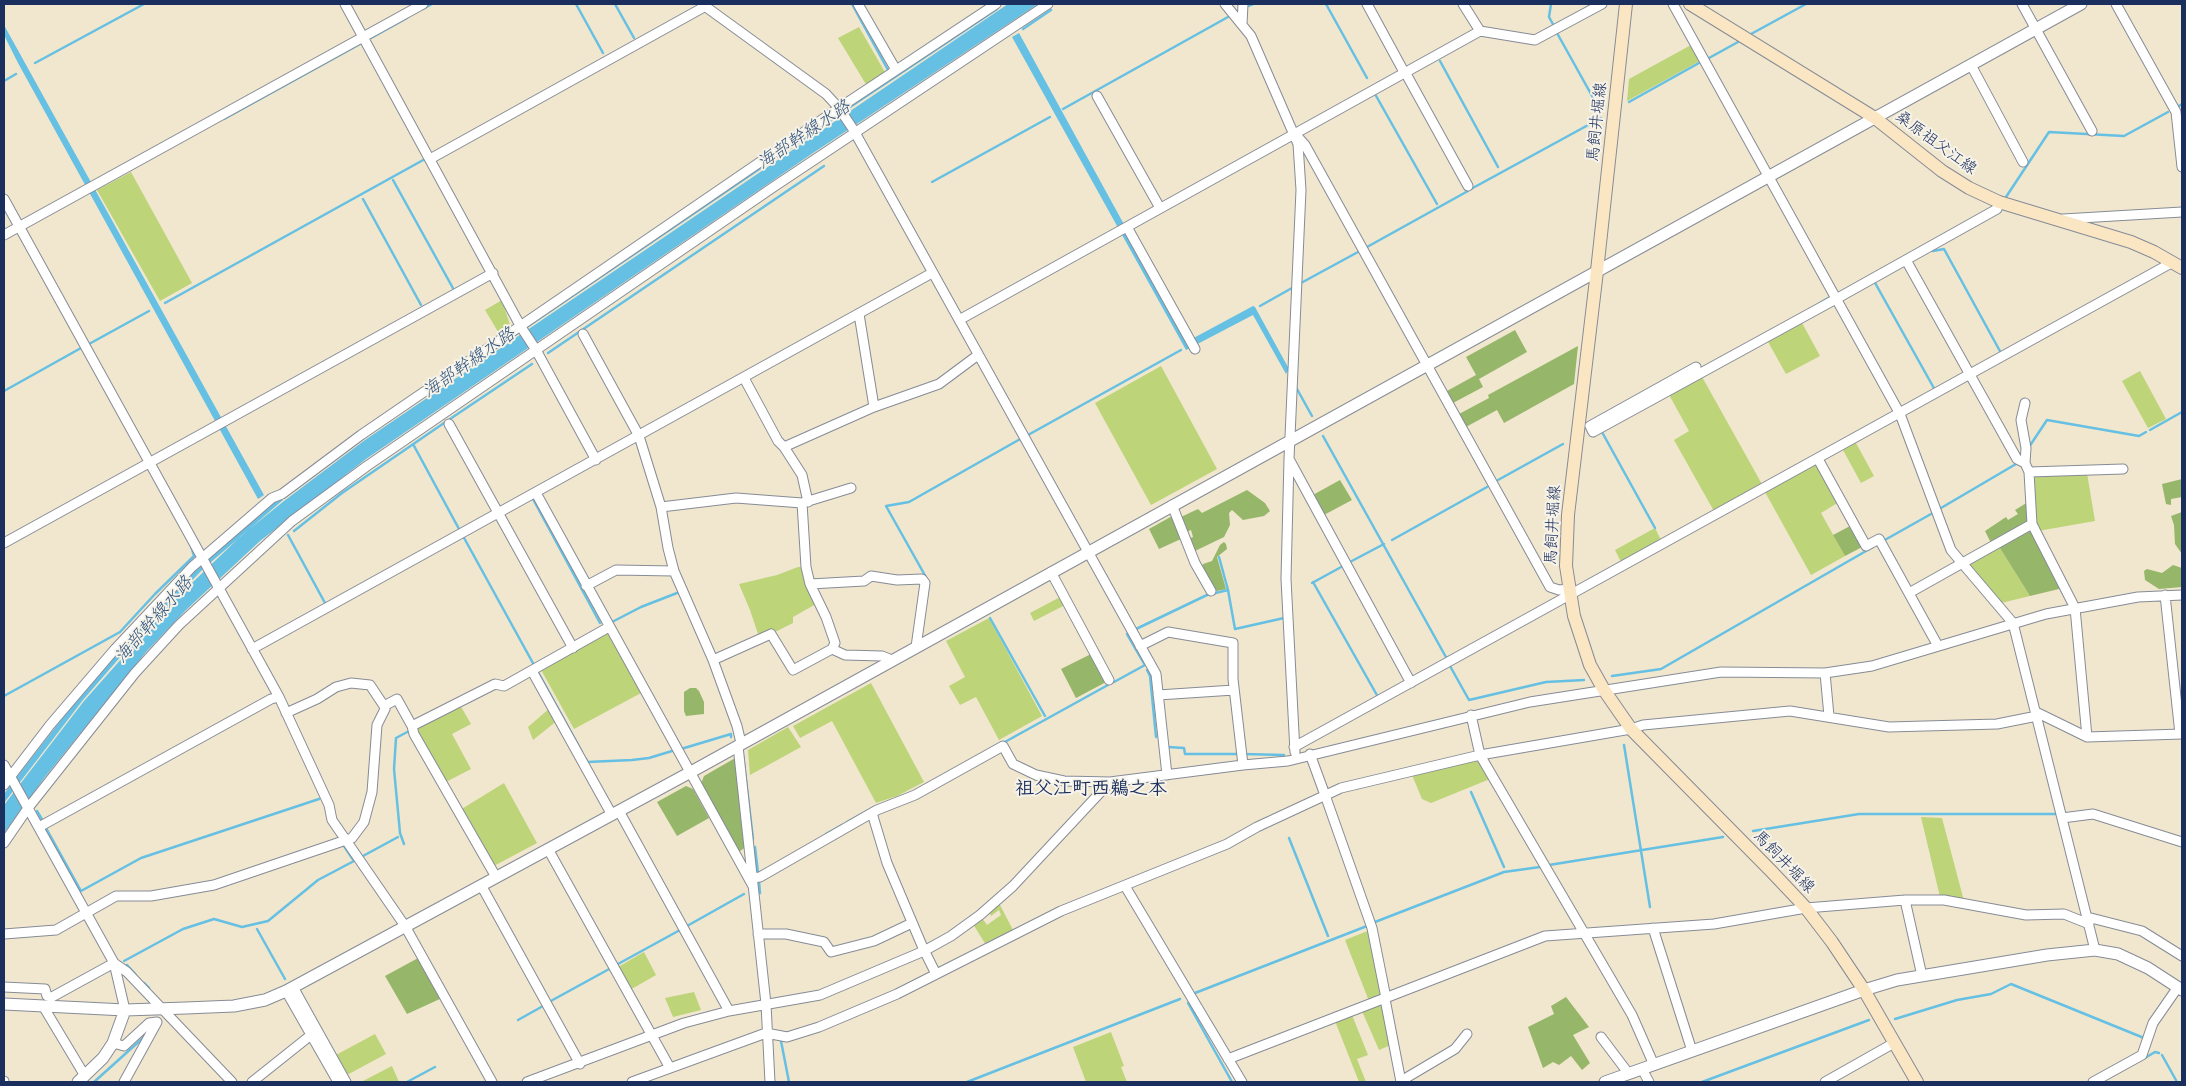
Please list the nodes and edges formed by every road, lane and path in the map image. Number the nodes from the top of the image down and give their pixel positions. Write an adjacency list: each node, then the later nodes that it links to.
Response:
1 (344, 4): 21 (street)
2 (423, 4): 21 (street)
3 (858, 4): 23 (street)
4 (996, 4): 23 (street)
5 (1048, 4): 28 (street)
6 (1224, 4): 18 (street)
7 (1367, 4): 24 (street)
8 (1463, 4): 20 (street)
9 (1602, 4): 20 (street)
10 (1626, 4): 46 (main road, 馬飼井堀線)
11 (1673, 4): 34 (street)
12 (1690, 4): 27 (main road, 桑原祖父江線)
13 (2022, 4): 19 (street)
14 (2081, 4): 19 (street)
15 (2116, 4): 33 (street)
16 (1245, 5): 18 (street)
17 (703, 6): 26 (street); 31 (street)
18 (1242, 24): 30 (street)
19 (2036, 29): 22 (street); 29 (street)
20 (1480, 31): 24 (street)
21 (363, 37): 31 (street); 41 (street)
22 (1971, 65): 27 (street); 32 (street)
23 (896, 70): 26 (street)
24 (1404, 72): 30 (street); 35 (street)
25 (1098, 96): 38 (street)
26 (839, 110): 28 (street); 52 (street)
27 (1875, 118): 34 (street); 37 (main road, 桑原祖父江線)
28 (853, 131): 48 (street); 55 (street)
29 (2092, 131)
30 (1295, 134): 38 (street); 57 (street); 68 (street)
31 (430, 159): 47 (street)
32 (2023, 162)
33 (2182, 167)
34 (1769, 177): 46 (street); 49 (street)
35 (1468, 186)
36 (4, 199): 41 (street)
37 (1999, 202): 40 (main road, 桑原祖父江線); 44 (street)
38 (1160, 208): 42 (street)
39 (2182, 212): 40 (street)
40 (2060, 219): 45 (main road, 桑原祖父江線)
41 (19, 227): 43 (street); 73 (street)
42 (1124, 229): 51 (street); 54 (street)
43 (4, 235)
44 (1906, 260): 49 (street); 59 (street)
45 (2177, 265): 59 (street)
46 (1597, 271): 57 (street); 66 (main road, 馬飼井堀線)
47 (493, 273): 52 (street); 73 (street)
48 (932, 273): 50 (street); 51 (street)
49 (1836, 299): 63 (street); 65 (street)
50 (859, 314): 60 (street); 62 (street)
51 (959, 320): 56 (street)
52 (520, 326): 55 (street); 86 (street)
53 (583, 334): 67 (street)
54 (1193, 345)
55 (536, 350): 72 (street); 93 (street)
56 (978, 355): 62 (street); 85 (street)
57 (1427, 365): 68 (street); 92 (street)
58 (1696, 367): 65 (street)
59 (1970, 375): 63 (street); 74 (street)
60 (744, 378): 67 (street); 69 (street)
61 (2025, 403): 74 (street)
62 (874, 407): 69 (street)
63 (1900, 414): 71 (street); 87 (street)
64 (449, 424): 82 (street)
65 (1591, 429): 66 (street)
66 (1578, 430): 95 (main road, 馬飼井堀線)
67 (639, 436): 72 (street); 81 (street)
68 (1290, 440): 70 (street); 80 (street)
69 (784, 447): 79 (street)
70 (1289, 459): 114 (street); 129 (street)
71 (1818, 459): 95 (street); 96 (street)
72 (596, 460): 78 (street)
73 (149, 462): 84 (street); 86 (street)
74 (2025, 463): 76 (street)
75 (2123, 469): 76 (street)
76 (2029, 472): 83 (street)
77 (851, 488): 79 (street)
78 (536, 493): 82 (street); 91 (street)
79 (805, 502): 81 (street); 90 (street)
80 (1172, 505): 85 (street); 94 (street)
81 (661, 507): 88 (street)
82 (498, 513): 106 (street); 107 (street)
83 (2032, 524): 87 (street); 100 (street)
84 (4, 544)
85 (1088, 552): 89 (street); 103 (street)
86 (203, 558): 93 (street); 137 (street)
87 (1963, 563): 96 (street); 101 (street)
88 (674, 571): 91 (street); 109 (street)
89 (1052, 572): 105 (street); 113 (street)
90 (810, 584): 105 (street); 108 (street)
91 (586, 586): 102 (street)
92 (1550, 587): 95 (street); 99 (street)
93 (218, 588): 106 (street); 141 (street)
94 (1211, 591)
95 (1570, 592): 99 (street); 116 (main road, 馬飼井堀線)
96 (1909, 594): 104 (street)
97 (2165, 595): 98 (street); 100 (street); 126 (street)
98 (2182, 595)
99 (1556, 603): 114 (street)
100 (2075, 608): 101 (street); 127 (street)
101 (2013, 623): 104 (street); 121 (street)
102 (609, 627): 107 (street); 135 (street)
103 (1140, 646): 115 (street); 117 (street)
104 (1938, 646): 112 (street)
105 (916, 647): 110 (street)
106 (252, 648): 118 (street)
107 (573, 648): 111 (street)
108 (832, 649): 109 (street); 110 (street)
109 (713, 660): 128 (street)
110 (892, 660): 128 (street)
111 (532, 671): 124 (street); 142 (street)
112 (1824, 672): 116 (street); 123 (street)
113 (1109, 680)
114 (1411, 683): 129 (street)
115 (1234, 690): 117 (street); 134 (street)
116 (1604, 690): 122 (street); 125 (main road, 馬飼井堀線)
117 (1158, 695): 136 (street)
118 (278, 697): 120 (street); 145 (street)
119 (384, 706): 120 (street); 124 (street); 146 (street)
120 (286, 713): 146 (street)
121 (2036, 714): 123 (street); 127 (street); 144 (street)
122 (1471, 715): 130 (street); 131 (street)
123 (1829, 716): 125 (street)
124 (412, 726): 150 (street)
125 (1631, 729): 131 (street); 155 (main road, 馬飼井堀線)
126 (2181, 734): 127 (street)
127 (2087, 737)
128 (739, 744): 135 (street); 151 (street)
129 (1294, 747): 132 (street)
130 (1310, 754): 132 (street); 140 (street)
131 (1480, 755): 140 (street); 161 (street)
132 (1296, 758): 134 (street)
133 (4, 765): 137 (street)
134 (1243, 765): 136 (street)
135 (689, 773): 142 (street); 151 (street)
136 (1167, 775): 138 (street)
137 (11, 778): 139 (street); 141 (street)
138 (1110, 782): 143 (street); 164 (street)
139 (4, 785)
140 (1325, 795): 153 (street); 174 (street)
141 (27, 806): 145 (street); 148 (street)
142 (616, 813): 149 (street); 180 (street)
143 (872, 813): 151 (street); 158 (street)
144 (2062, 818): 147 (street); 157 (street)
145 (38, 827): 156 (street)
146 (346, 841): 156 (street); 159 (street)
147 (2182, 842)
148 (4, 843)
149 (548, 849): 150 (street); 182 (street)
150 (496, 877): 152 (street)
151 (752, 882): 163 (street)
152 (480, 886): 159 (street); 190 (street)
153 (1125, 886): 168 (street); 189 (street)
154 (1905, 900): 155 (street); 157 (street); 169 (street)
155 (1806, 908): 160 (street); 173 (main road, 馬飼井堀線)
156 (86, 914): 162 (street); 167 (street)
157 (2088, 921): 165 (street); 166 (street)
158 (912, 923): 163 (street); 164 (street)
159 (405, 926): 171 (street); 201 (street)
160 (1653, 928): 161 (street); 188 (street)
161 (1584, 933): 174 (street); 191 (street)
162 (4, 934)
163 (758, 934): 176 (street)
164 (924, 950): 168 (street); 176 (street)
165 (2095, 950): 169 (street); 172 (street)
166 (2182, 956)
167 (114, 963): 170 (street); 178 (street); 179 (street)
168 (936, 974): 181 (street)
169 (1922, 976): 173 (street)
170 (4, 987)
171 (290, 989): 178 (street); 184 (street); 200 (street)
172 (2180, 989): 211 (street)
173 (1864, 990): 187 (main road, 馬飼井堀線); 188 (street)
174 (1385, 998): 189 (street); 206 (street)
175 (4, 1004): 177 (street)
176 (766, 1004): 180 (street); 181 (street)
177 (43, 1006): 179 (street); 195 (street)
178 (161, 1008): 179 (street); 197 (street)
179 (125, 1010): 186 (street)
180 (729, 1011): 182 (street)
181 (766, 1033): 192 (street); 204 (street)
182 (652, 1034): 190 (street); 192 (street)
183 (1467, 1034): 206 (street)
184 (312, 1035): 198 (street); 199 (street)
185 (1601, 1037): 194 (street)
186 (113, 1043): 195 (street); 196 (street)
187 (1894, 1043): 209 (street); 210 (main road, 馬飼井堀線)
188 (1692, 1050): 191 (street)
189 (1228, 1059): 205 (street)
190 (580, 1064): 202 (street)
191 (1654, 1065): 193 (street)
192 (670, 1068): 203 (street)
193 (1642, 1069): 194 (street); 208 (street)
194 (1629, 1074): 207 (street)
195 (81, 1079)
196 (124, 1082)
197 (232, 1082)
198 (252, 1082)
199 (338, 1082)
200 (346, 1082)
201 (492, 1082)
202 (527, 1082)
203 (632, 1082)
204 (770, 1082)
205 (1242, 1082)
206 (1401, 1082)
207 (1605, 1082)
208 (1650, 1082)
209 (1825, 1082)
210 (1917, 1082)
211 (2093, 1082)

